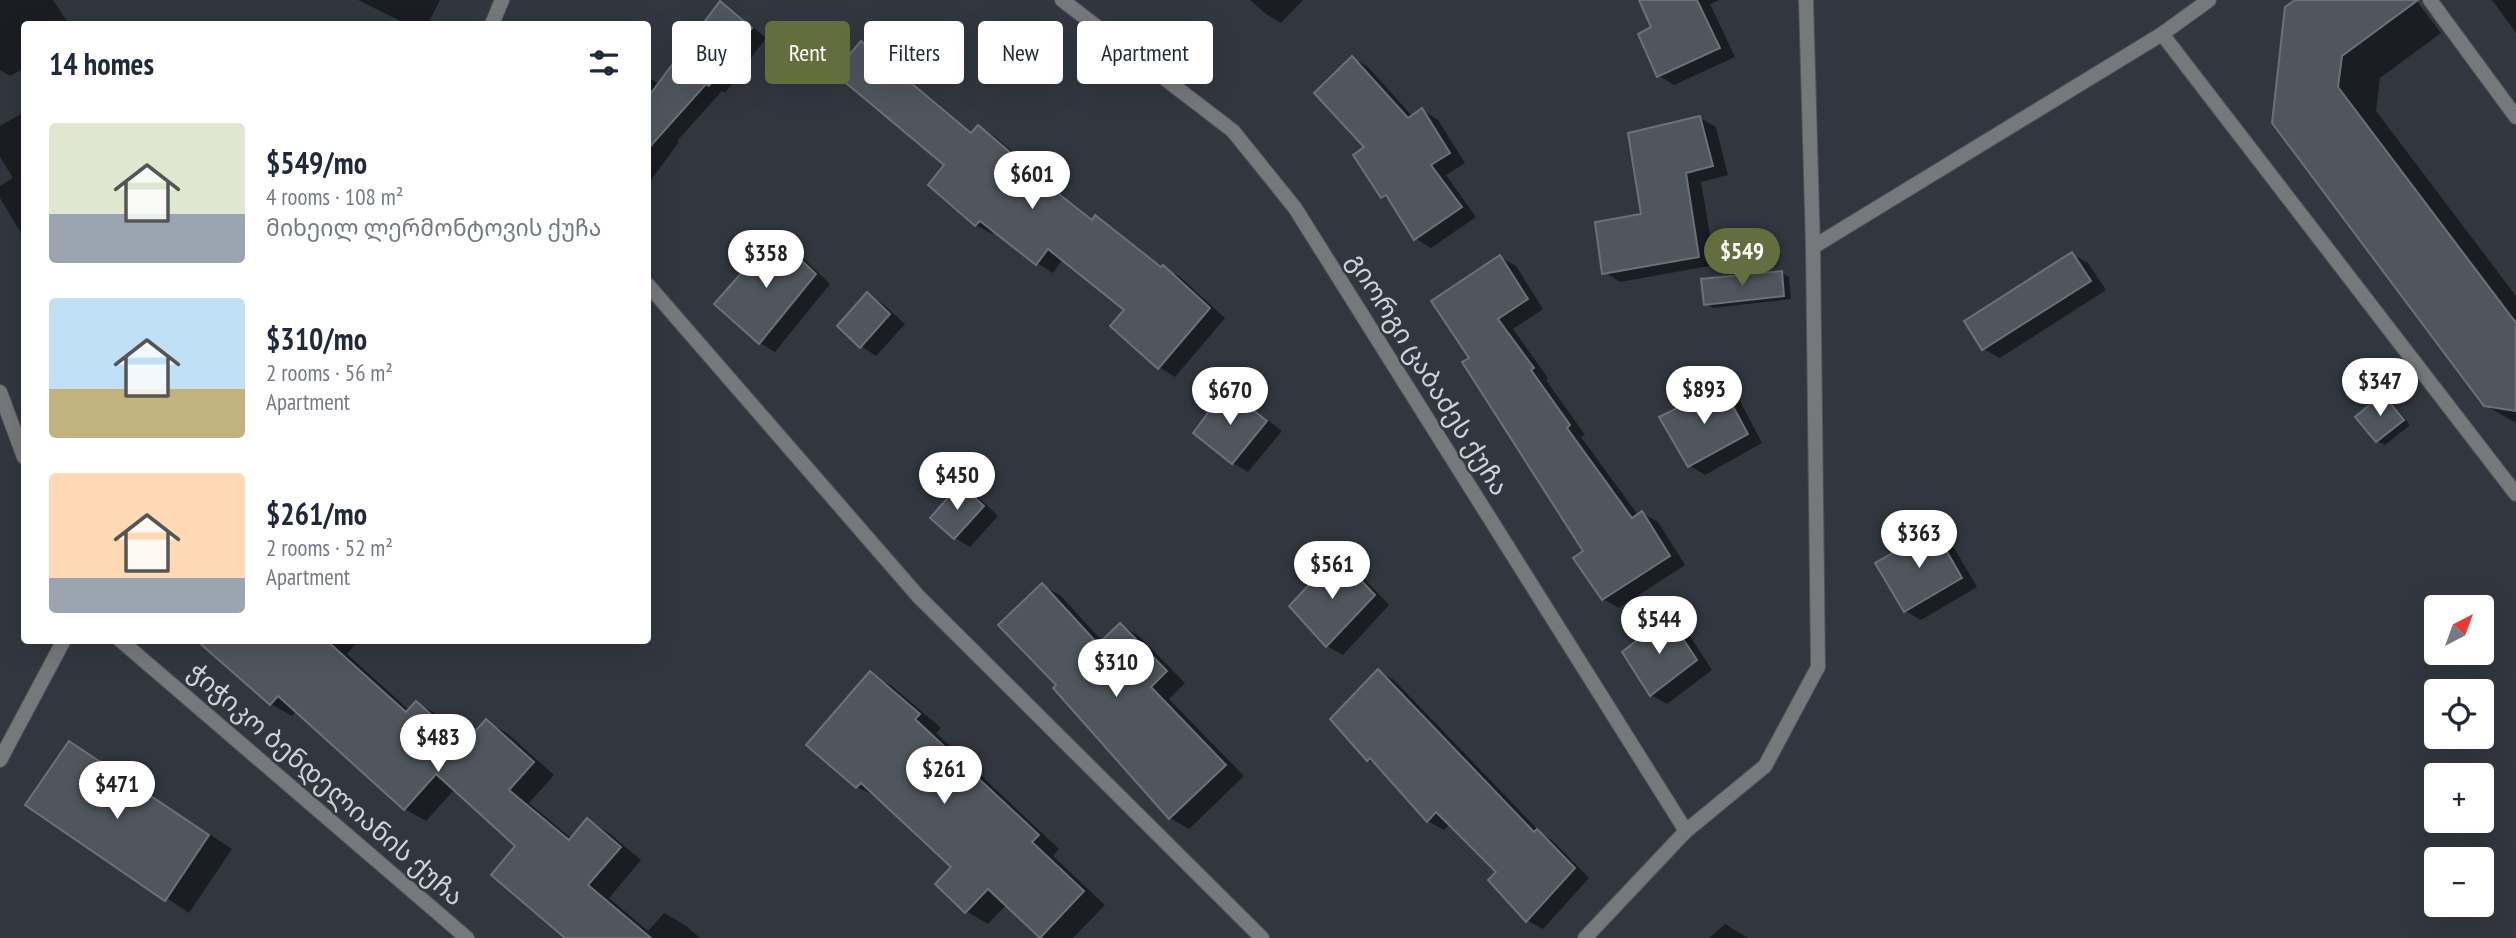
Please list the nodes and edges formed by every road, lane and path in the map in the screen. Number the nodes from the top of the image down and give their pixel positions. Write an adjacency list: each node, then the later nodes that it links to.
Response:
1 (502, 0): 6 (street)
2 (1062, 0): 18 (street, გიორგი ცაბაძეს ქუჩა)
3 (1805, 0): 10 (street)
4 (2209, 0): 7 (street)
5 (2430, 0): 8 (street)
6 (493, 21)
7 (2162, 34): 10 (street); 14 (street)
8 (2510, 96): 9 (street)
9 (2516, 117)
10 (1813, 247): 18 (street)
11 (651, 288): 20 (street)
12 (0, 392): 13 (street)
13 (21, 449)
14 (2516, 494)
15 (62, 644): 17 (street)
16 (125, 644): 19 (street, ჭიჭიკო ბენდელიანის ქუჩა)
17 (0, 760)
18 (1686, 831): 21 (street)
19 (467, 938)
20 (1262, 938)
21 (1585, 938)

